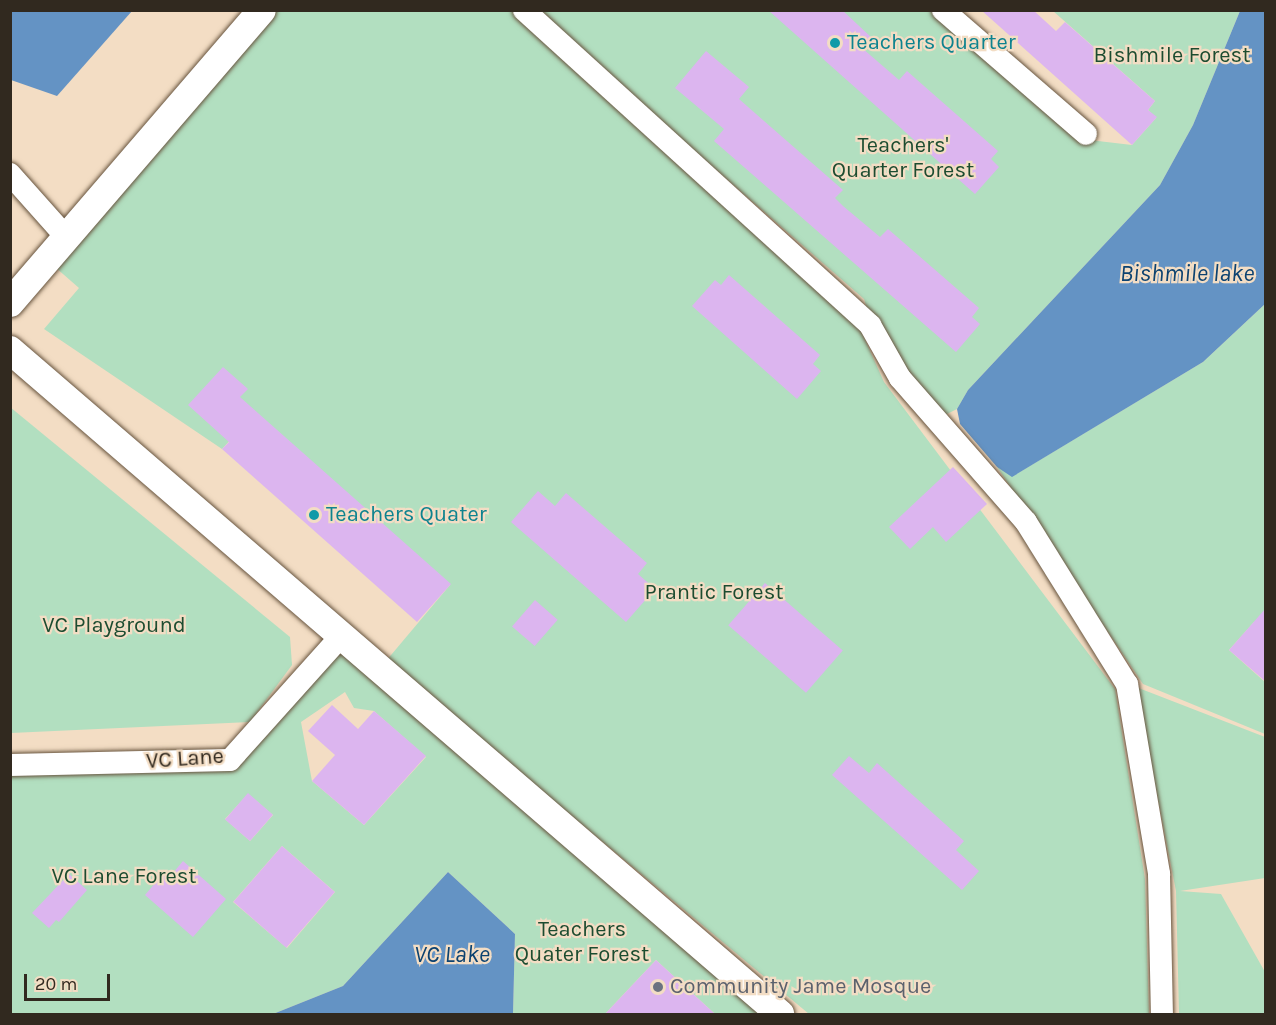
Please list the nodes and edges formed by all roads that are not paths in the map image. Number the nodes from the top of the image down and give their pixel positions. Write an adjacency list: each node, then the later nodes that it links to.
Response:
1 (262, 10): 6 (street)
2 (525, 10): 12 (street)
3 (943, 10): 4 (street)
4 (1086, 134)
5 (10, 174): 6 (street)
6 (67, 238): 7 (street)
7 (10, 303)
8 (10, 350): 9 (street)
9 (342, 635): 10 (street, VC Lane); 11 (street)
10 (10, 765)
11 (780, 1014)
12 (1162, 1014)

